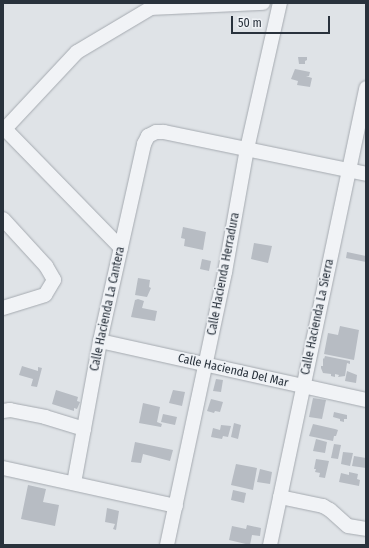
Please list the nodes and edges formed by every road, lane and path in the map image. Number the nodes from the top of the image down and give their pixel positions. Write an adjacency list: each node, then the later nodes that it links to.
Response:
1 (263, 3): 4 (street)
2 (280, 3): 5 (street, Calle Hacienda Herradura)
3 (366, 88): 6 (street, Calle Hacienda La Sierra)
4 (4, 130): 9 (street)
5 (247, 149): 6 (street); 9 (street, Calle Hacienda La Cantera); 12 (street, Calle Hacienda Herradura)
6 (349, 170): 7 (street); 13 (street, Calle Hacienda La Sierra)
7 (366, 174)
8 (3, 219): 10 (street)
9 (121, 248): 11 (street, Calle Hacienda La Cantera)
10 (3, 308)
11 (100, 341): 12 (street, Calle Hacienda Del Mar); 16 (street, Calle Hacienda La Cantera)
12 (206, 365): 13 (street, Calle Hacienda Del Mar); 20 (street, Calle Hacienda Herradura)
13 (304, 387): 14 (street, Calle Hacienda Del Mar); 19 (street, Calle Hacienda La Sierra)
14 (366, 400)
15 (3, 411): 16 (street)
16 (84, 428): 18 (street, Calle Hacienda La Cantera)
17 (3, 468): 18 (street)
18 (74, 483): 20 (street)
19 (280, 497): 21 (street); 23 (street, Calle Hacienda La Sierra)
20 (176, 506): 22 (street, Calle Hacienda Herradura)
21 (366, 529)
22 (167, 545)
23 (270, 545)

